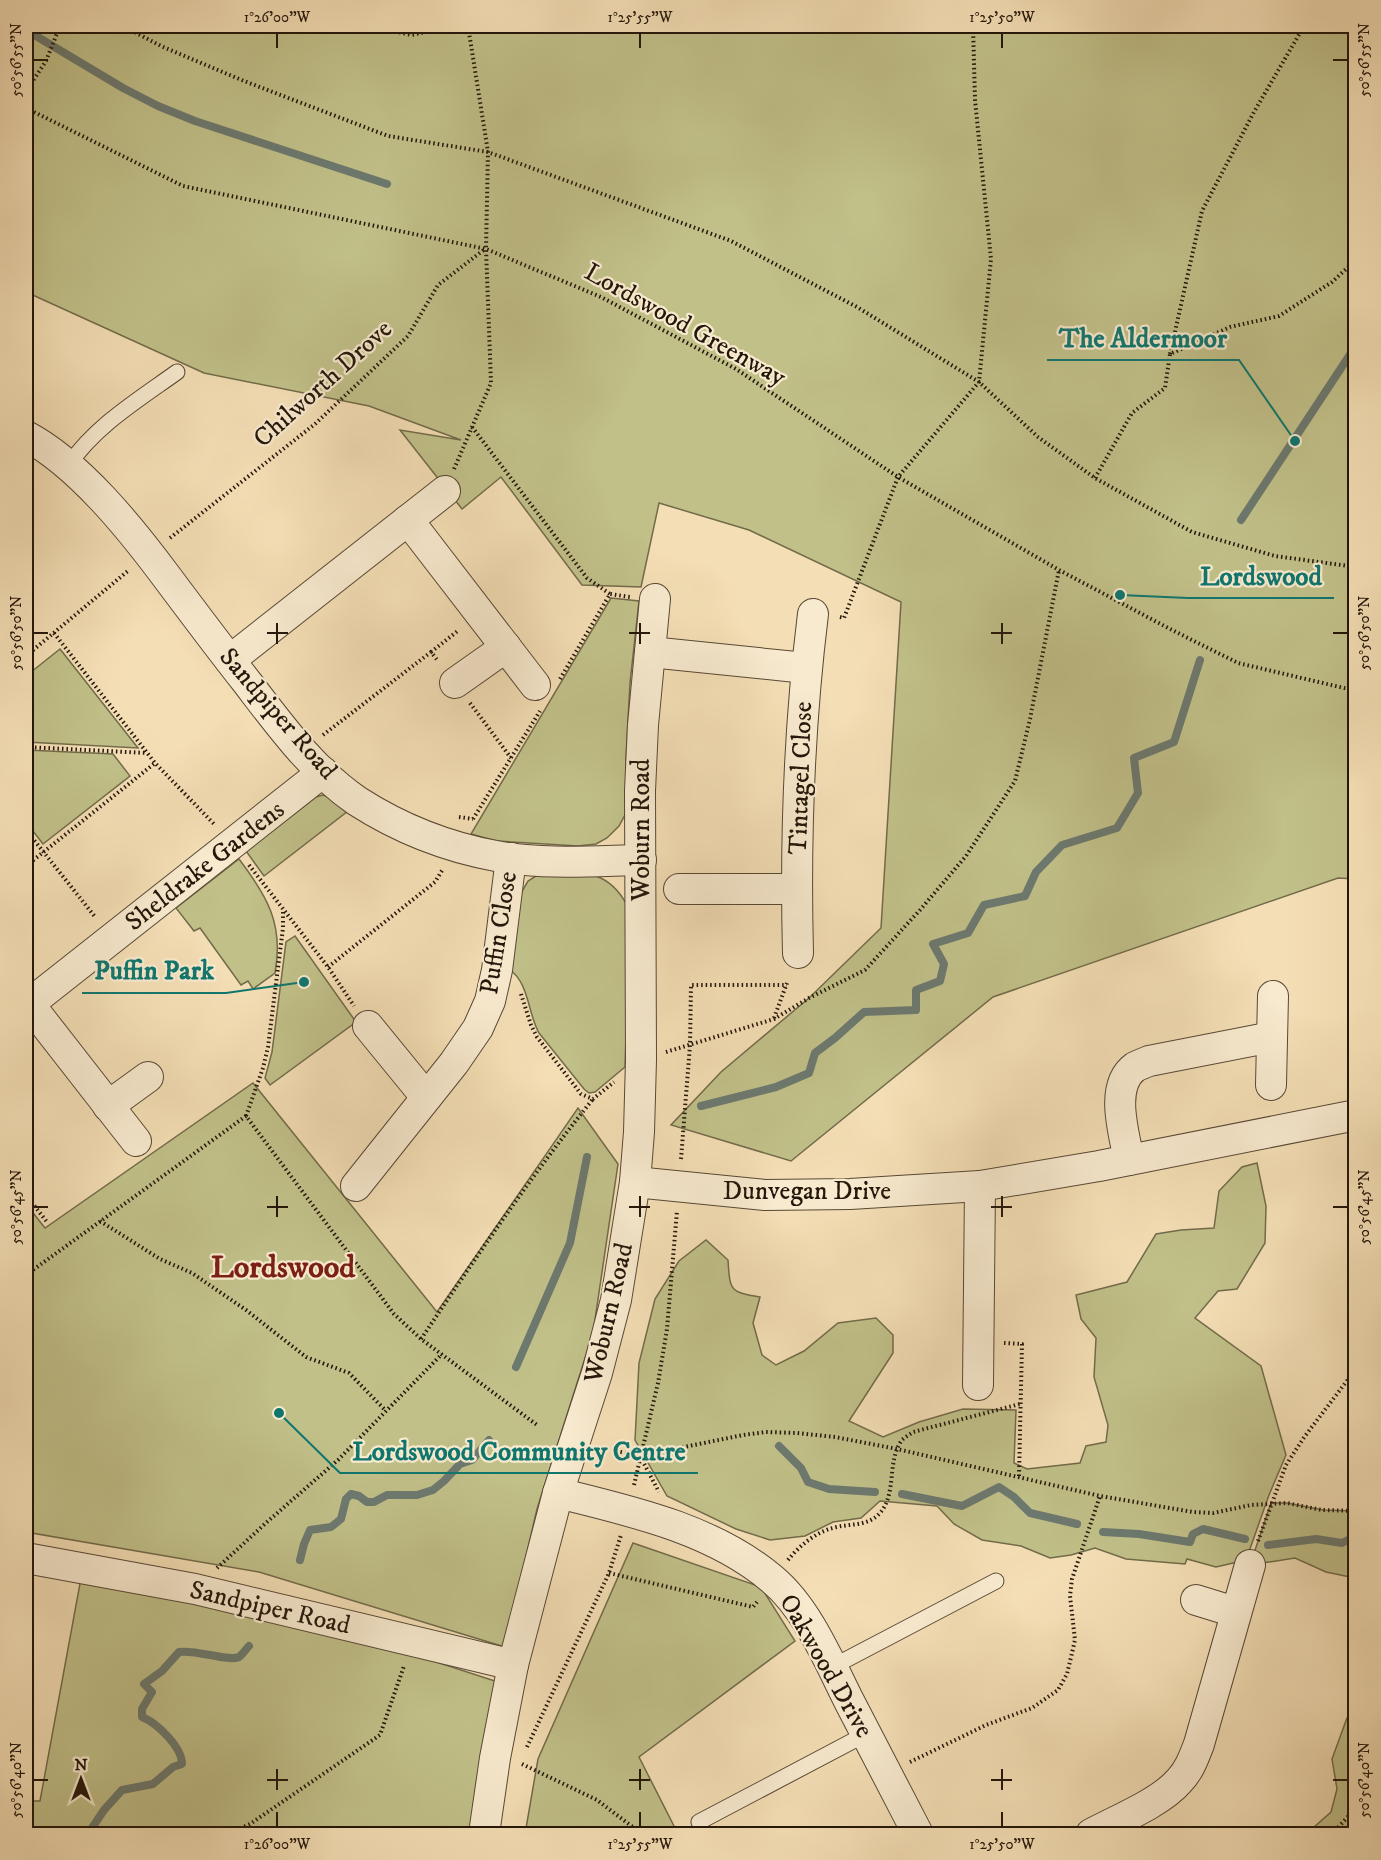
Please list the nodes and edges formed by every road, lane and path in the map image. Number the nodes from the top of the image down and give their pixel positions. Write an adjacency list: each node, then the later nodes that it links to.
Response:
1 (60, 26): 8 (path)
2 (123, 26): 10 (path)
3 (373, 26): 4 (path)
4 (456, 26)
5 (468, 26): 10 (path)
6 (973, 26): 15 (path)
7 (1304, 26): 13 (path)
8 (26, 91)
9 (26, 108): 11 (path, Lordswood Greenway)
10 (488, 152): 11 (path); 15 (path)
11 (486, 249): 16 (path); 19 (path, Lordswood Greenway); 23 (path, Chilworth Drove)
12 (1356, 260): 13 (path)
13 (1170, 354): 20 (path)
14 (177, 372): 18 (lane)
15 (979, 382): 19 (path); 20 (path)
16 (472, 427): 21 (path); 26 (path)
17 (26, 436): 18 (street, Sandpiper Road)
18 (68, 466): 23 (street, Sandpiper Road)
19 (898, 477): 25 (path, Lordswood Greenway); 29 (path)
20 (1095, 478): 24 (path)
21 (445, 491): 22 (street)
22 (408, 520): 28 (street); 34 (street)
23 (149, 554): 33 (path, Chilworth Drove); 34 (street, Sandpiper Road)
24 (1355, 565)
25 (1059, 570): 37 (path, Lordswood Greenway); 61 (path)
26 (610, 594): 27 (path); 38 (path)
27 (655, 599): 32 (street, Woburn Road)
28 (480, 614): 30 (street); 31 (path)
29 (813, 614): 35 (street, Tintagel Close)
30 (506, 647): 36 (street); 38 (street)
31 (431, 652): 36 (path); 40 (path)
32 (650, 652): 35 (street, Tintagel Close); 49 (street, Woburn Road)
33 (26, 656)
34 (230, 660): 40 (street, Sandpiper Road)
35 (806, 668): 52 (street, Tintagel Close)
36 (455, 683): 42 (path)
37 (1356, 689)
38 (545, 691): 42 (path)
39 (26, 747): 41 (path)
40 (302, 751): 44 (street, Sandpiper Road)
41 (147, 753)
42 (511, 758): 46 (path)
43 (154, 763): 47 (path)
44 (323, 772): 46 (street, Sandpiper Road); 54 (street, Sheldrake Gardens)
45 (26, 830): 47 (path)
46 (456, 846): 48 (street, Sandpiper Road); 56 (path)
47 (44, 852): 50 (path); 54 (path)
48 (511, 858): 49 (street, Sandpiper Road); 57 (street, Puffin Close)
49 (641, 860): 65 (street, Woburn Road)
50 (26, 866)
51 (679, 889): 52 (street, Tintagel Close)
52 (797, 889): 55 (street, Tintagel Close)
53 (283, 909): 72 (path)
54 (112, 939): 60 (street, Sheldrake Gardens)
55 (798, 953): 58 (path)
56 (328, 967)
57 (497, 970): 68 (street, Puffin Close); 69 (path)
58 (787, 985): 61 (path); 64 (path)
59 (1273, 996): 63 (street)
60 (27, 1002): 70 (street, Sheldrake Gardens)
61 (774, 1019): 64 (path)
62 (368, 1026): 68 (street)
63 (1272, 1037): 67 (street); 74 (street)
64 (690, 1045): 65 (path); 78 (path)
65 (641, 1060): 69 (path); 75 (street, Woburn Road)
66 (148, 1077): 70 (street)
67 (1271, 1085)
68 (426, 1097): 76 (street, Puffin Close)
69 (593, 1099): 83 (path)
70 (108, 1106): 73 (street, Sheldrake Gardens)
71 (1356, 1115): 74 (street, Dunvegan Drive)
72 (246, 1116): 80 (path); 83 (path)
73 (136, 1141)
74 (1128, 1160): 77 (street, Dunvegan Drive)
75 (635, 1182): 78 (street, Dunvegan Drive); 96 (street, Woburn Road)
76 (356, 1186)
77 (980, 1186): 78 (street, Dunvegan Drive); 84 (street)
78 (679, 1187): 93 (path)
79 (26, 1196): 81 (path)
80 (100, 1221): 82 (path); 89 (path)
81 (47, 1222)
82 (26, 1275)
83 (422, 1339): 85 (path)
84 (979, 1343): 87 (street); 88 (path)
85 (442, 1354): 89 (path); 90 (path)
86 (1356, 1369): 98 (path)
87 (978, 1385)
88 (1020, 1404): 91 (path); 94 (path)
89 (386, 1411): 106 (path)
90 (537, 1425)
91 (897, 1449): 93 (path); 94 (path); 104 (path)
92 (616, 1451): 93 (path)
93 (640, 1456): 95 (path)
94 (1019, 1476): 97 (path)
95 (633, 1486)
96 (558, 1493): 104 (street, Oakwood Drive); 110 (street, Woburn Road)
97 (1100, 1496): 98 (path); 115 (path)
98 (1271, 1503): 99 (path); 102 (path)
99 (1356, 1511)
100 (622, 1532): 103 (path)
101 (26, 1558): 106 (street, Sandpiper Road)
102 (1250, 1564): 108 (street)
103 (609, 1573): 104 (path); 114 (path)
104 (772, 1579): 111 (street, Oakwood Drive)
105 (996, 1581): 111 (lane)
106 (195, 1589): 109 (street, Sandpiper Road)
107 (1196, 1600): 108 (street)
108 (1235, 1612): 123 (street)
109 (413, 1642): 110 (street, Sandpiper Road); 119 (path)
110 (513, 1665): 114 (street, Woburn Road)
111 (832, 1667): 112 (street, Oakwood Drive)
112 (866, 1734): 115 (street, Oakwood Drive); 118 (lane)
113 (1356, 1738): 116 (path)
114 (511, 1765): 120 (street, Woburn Road); 121 (path)
115 (886, 1774): 122 (street, Oakwood Drive)
116 (1356, 1795)
117 (1356, 1808): 124 (path)
118 (699, 1822)
119 (228, 1834)
120 (484, 1834)
121 (642, 1834)
122 (918, 1834)
123 (1091, 1834)
124 (1332, 1834)

